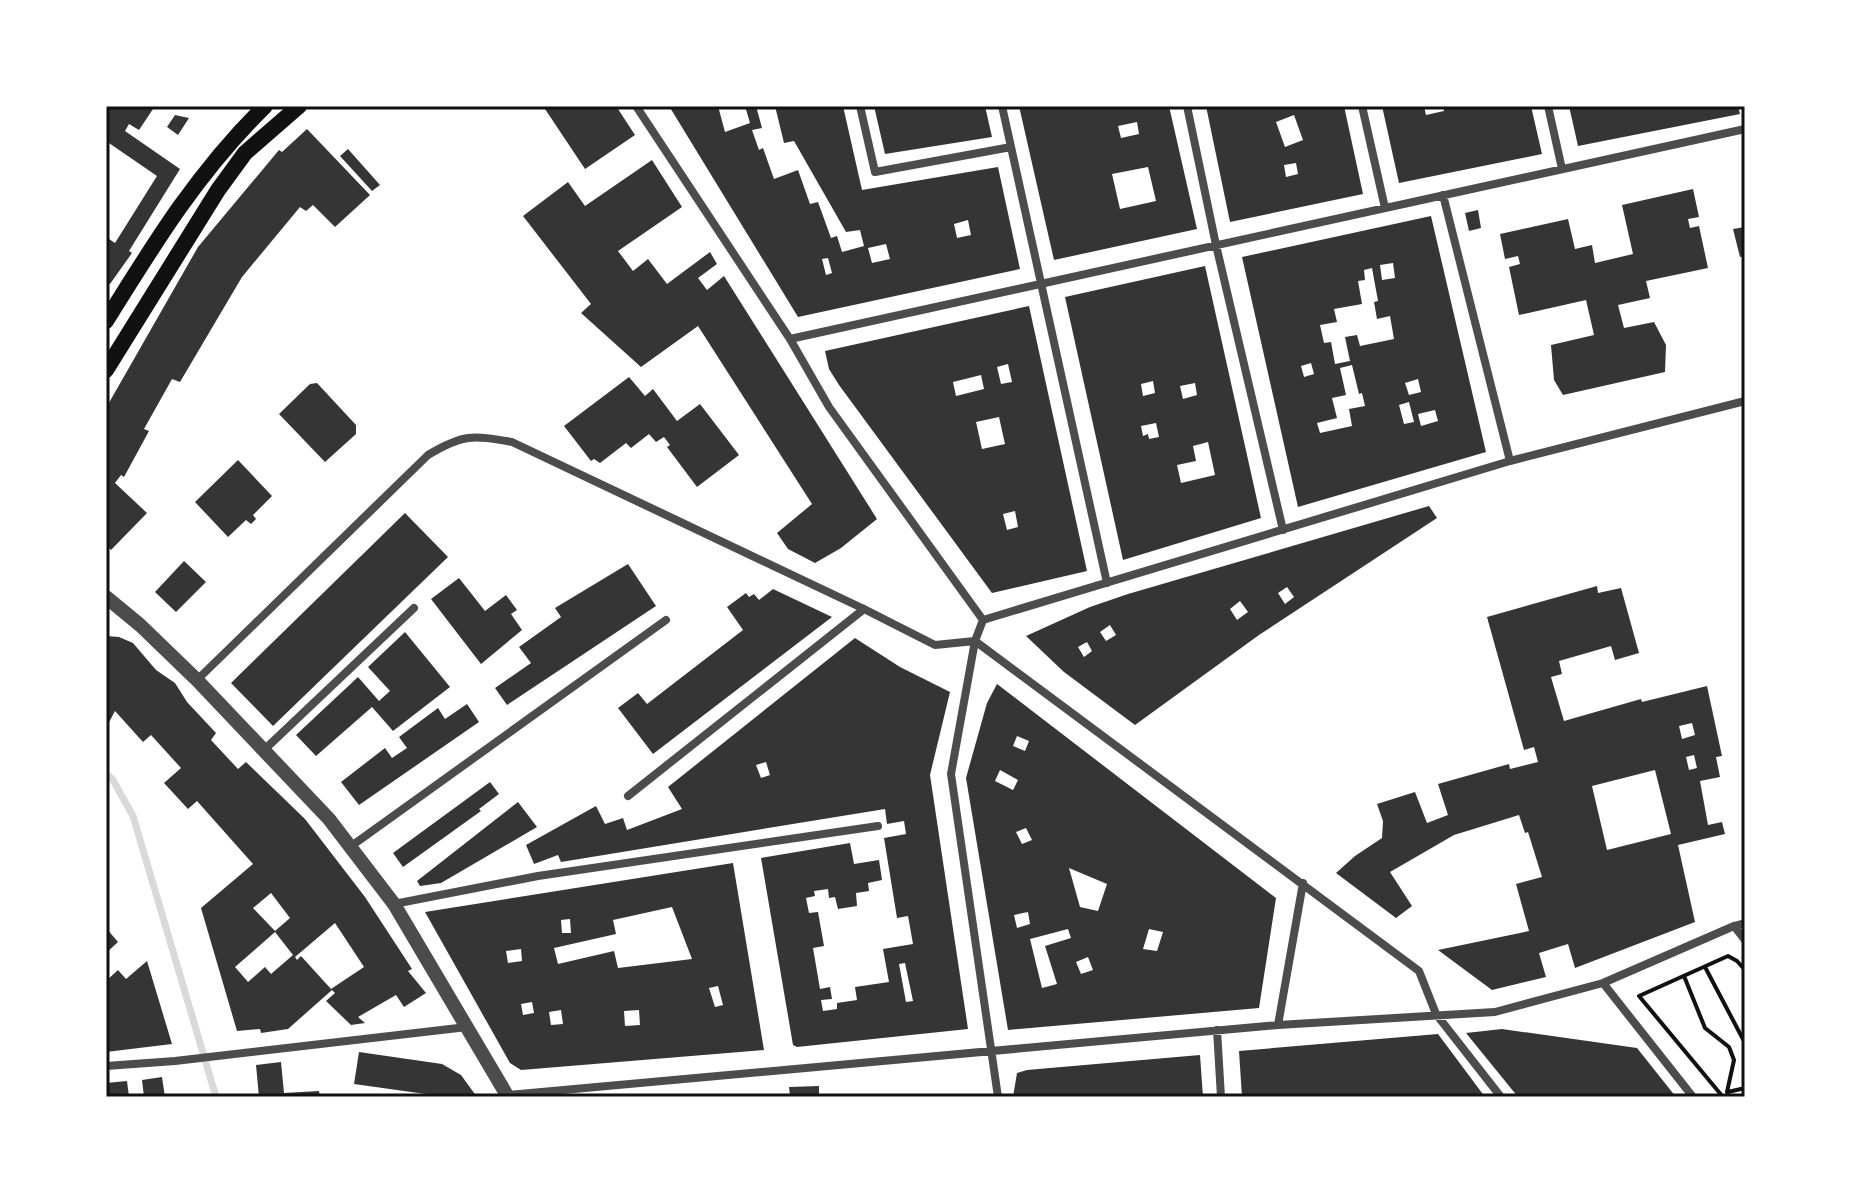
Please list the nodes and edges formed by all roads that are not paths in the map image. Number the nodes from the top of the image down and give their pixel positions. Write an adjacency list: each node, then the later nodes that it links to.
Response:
1 (265, 106): 16 (main road)
2 (299, 106): 18 (main road)
3 (636, 106): 17 (street)
4 (860, 106): 10 (street)
5 (1002, 106): 10 (street)
6 (1187, 106): 14 (street)
7 (1362, 106): 13 (street)
8 (1548, 106): 11 (street)
9 (1745, 129): 11 (street)
10 (1011, 147): 15 (street)
11 (1562, 169): 12 (street)
12 (1443, 195): 13 (street); 20 (street)
13 (1385, 208): 14 (street)
14 (1216, 245): 15 (street); 21 (street)
15 (1040, 284): 17 (street); 22 (street)
16 (106, 321)
17 (790, 339): 27 (street)
18 (106, 370)
19 (1745, 401): 20 (street)
20 (1510, 461): 21 (street)
21 (1283, 530): 22 (street)
22 (1107, 583): 27 (street)
23 (106, 597): 29 (street)
24 (414, 608): 30 (street)
25 (864, 609): 28 (street); 29 (street); 31 (street)
26 (666, 620): 33 (street)
27 (983, 620): 28 (street)
28 (975, 641): 34 (street); 44 (street)
29 (197, 680): 30 (street)
30 (264, 750): 33 (street)
31 (628, 796)
32 (878, 826): 35 (street)
33 (350, 847): 35 (street)
34 (1303, 883): 40 (street); 41 (street)
35 (394, 904): 42 (street)
36 (1745, 923): 37 (street)
37 (1734, 926): 38 (street); 39 (street)
38 (1745, 940)
39 (1603, 983): 40 (street); 50 (street)
40 (1436, 1014): 41 (street); 49 (street)
41 (1278, 1025): 43 (street)
42 (467, 1027): 45 (street); 46 (street)
43 (1217, 1030): 44 (street); 48 (street)
44 (992, 1049): 46 (street); 47 (street)
45 (106, 1066)
46 (508, 1096)
47 (998, 1097)
48 (1221, 1097)
49 (1501, 1097)
50 (1693, 1097)

